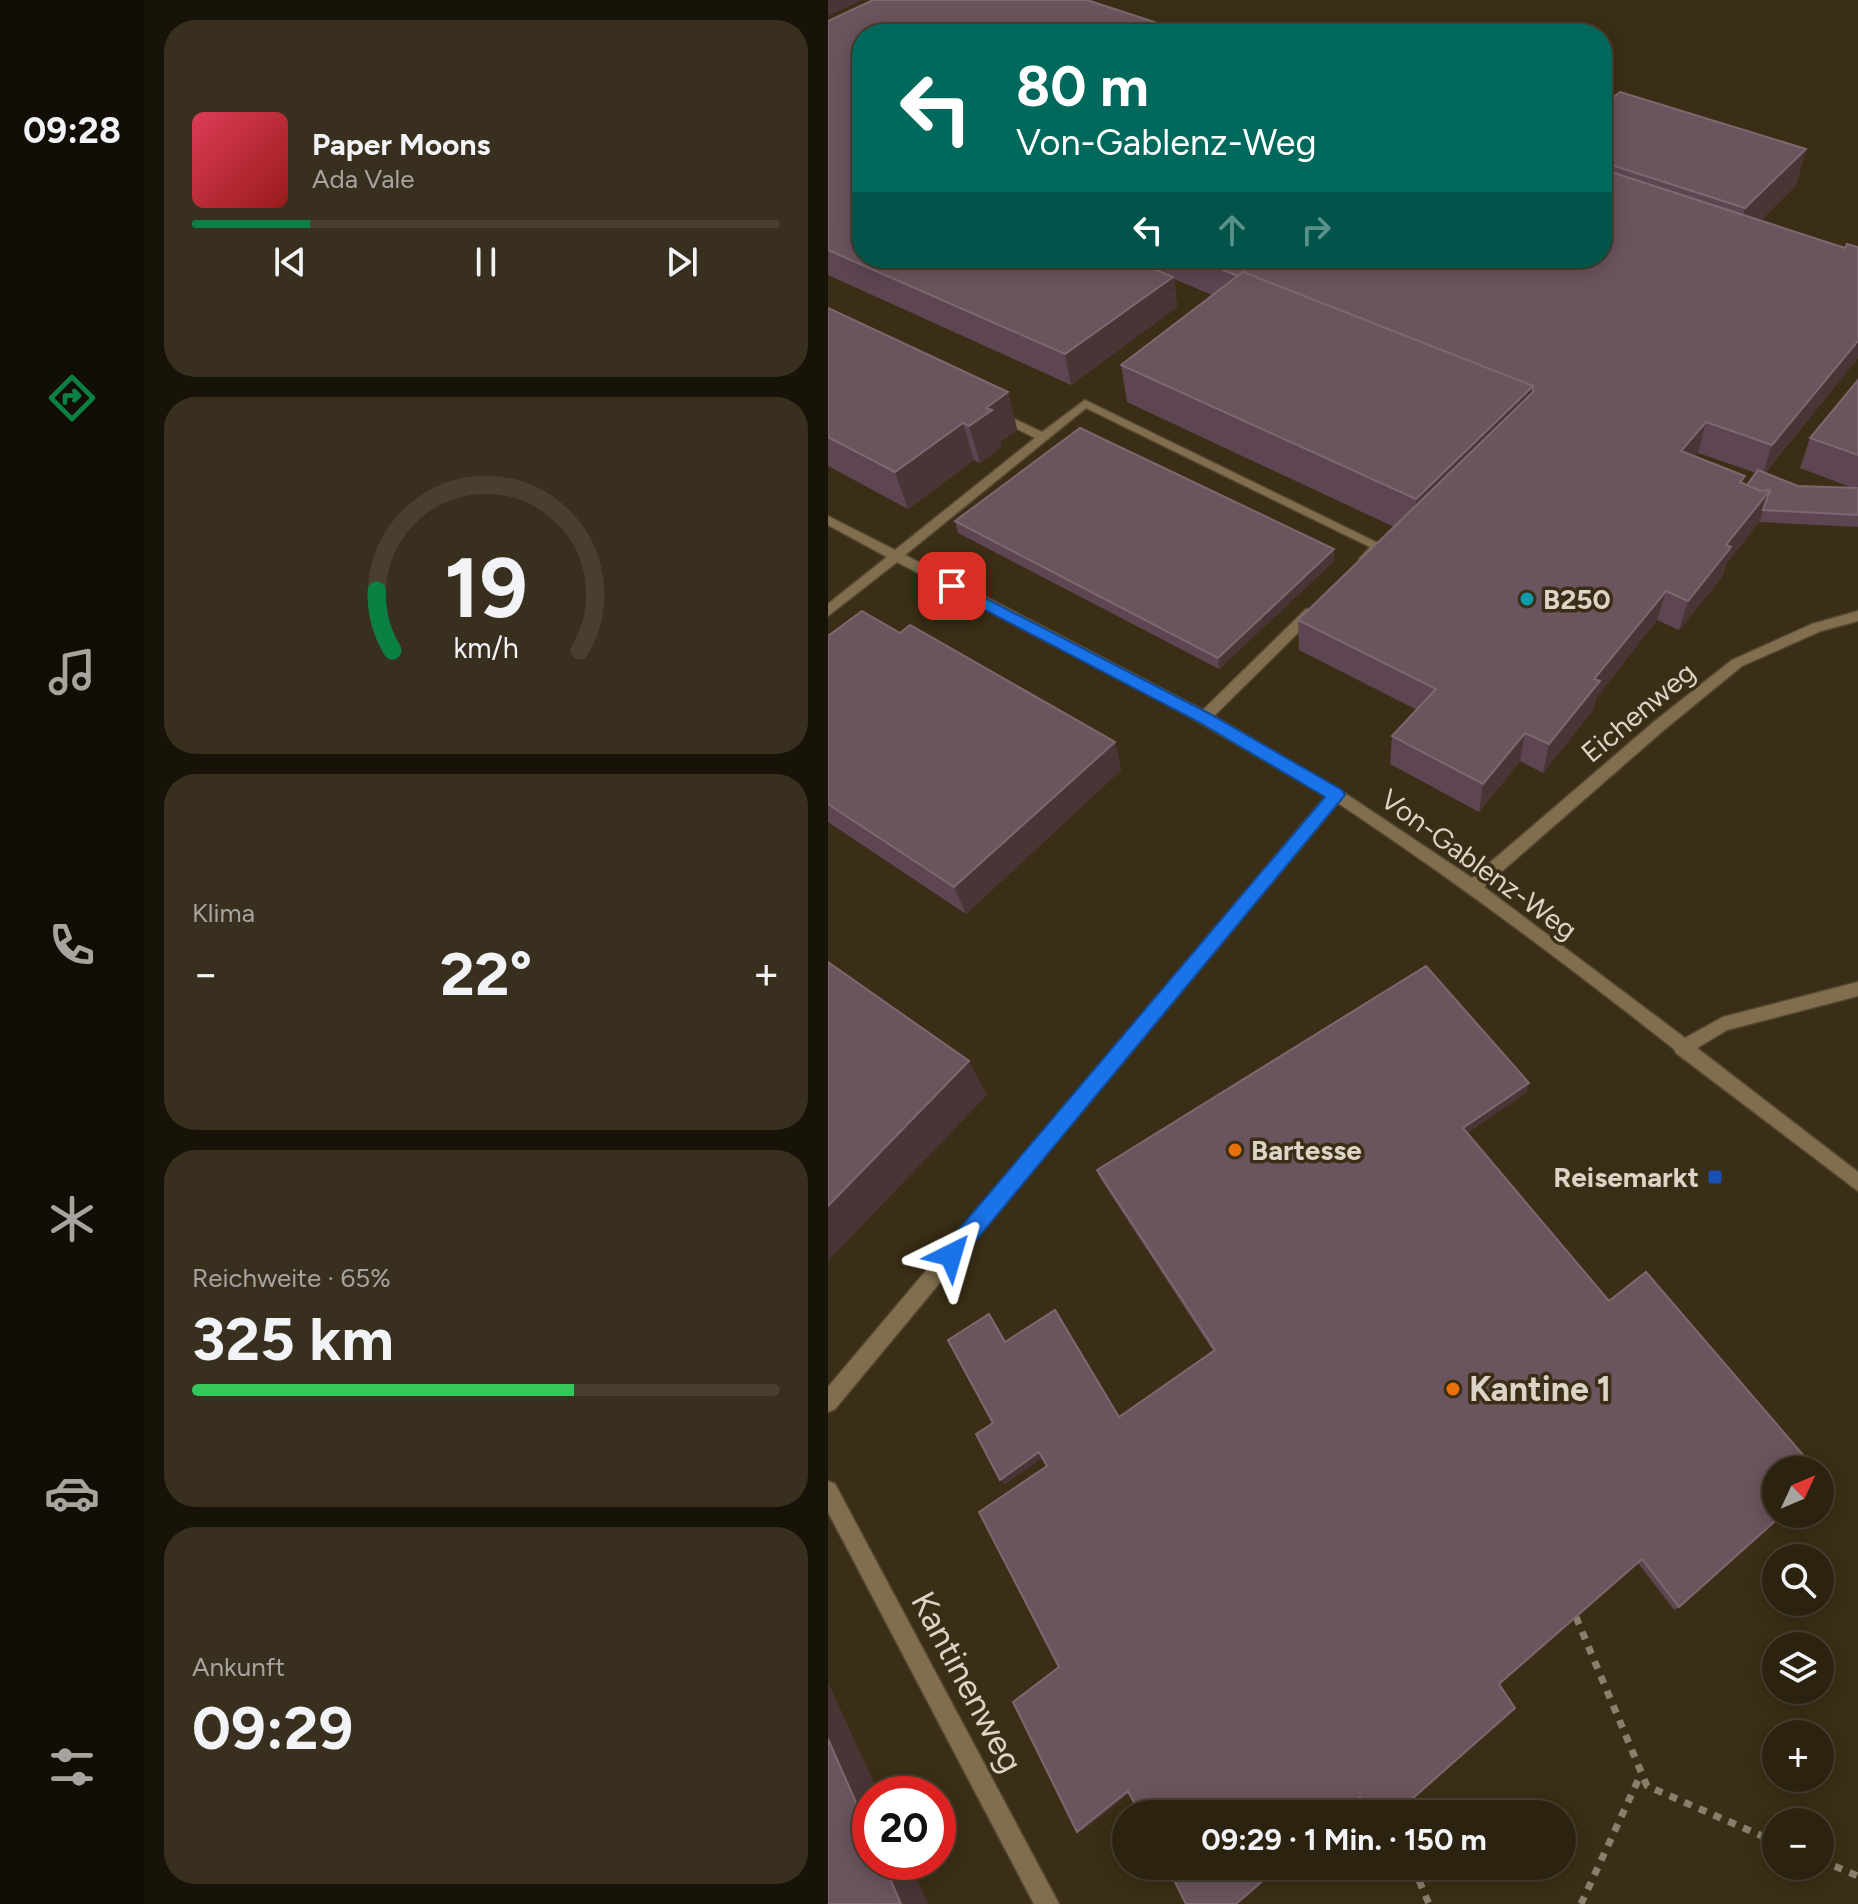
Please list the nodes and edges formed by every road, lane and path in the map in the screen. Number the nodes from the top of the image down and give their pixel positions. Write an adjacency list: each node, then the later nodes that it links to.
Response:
1 (985, 409): 2 (lane)
2 (1042, 437): 4 (lane); 5 (lane)
3 (828, 520): 4 (lane, Von-Gablenz-Weg)
4 (896, 557): 7 (lane); 9 (lane, Von-Gablenz-Weg)
5 (1356, 567)
6 (1324, 600): 9 (lane)
7 (828, 611)
8 (1858, 616): 11 (lane, Eichenweg)
9 (1204, 718): 10 (lane, Von-Gablenz-Weg)
10 (1336, 795): 11 (lane, Von-Gablenz-Weg); 15 (lane)
11 (1474, 886): 13 (lane, Von-Gablenz-Weg)
12 (1858, 989): 13 (lane)
13 (1682, 1048): 14 (lane, Von-Gablenz-Weg)
14 (1858, 1183)
15 (828, 1402)
16 (828, 1491): 23 (lane, Kantinenweg)
17 (1576, 1617): 18 (path)
18 (1641, 1775): 19 (path); 25 (path)
19 (1762, 1836)
20 (1834, 1866): 21 (path)
21 (1858, 1876)
22 (1419, 1880): 24 (path)
23 (1047, 1904)
24 (1429, 1904)
25 (1581, 1904)

